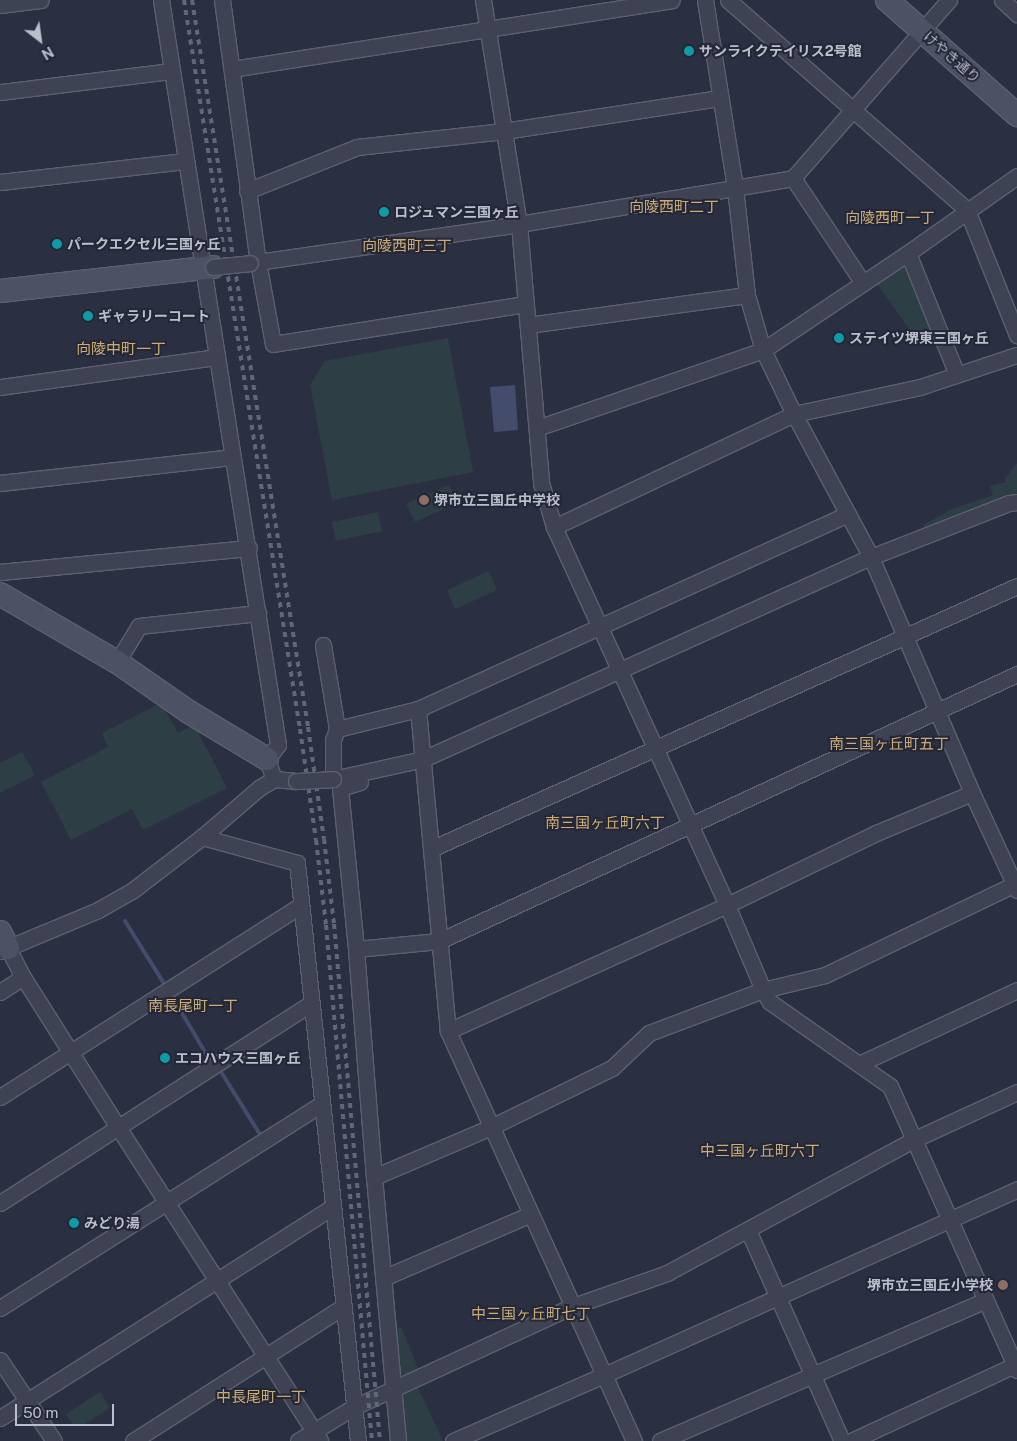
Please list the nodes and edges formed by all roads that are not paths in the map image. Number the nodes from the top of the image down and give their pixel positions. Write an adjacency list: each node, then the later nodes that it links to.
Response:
1 (41, 0): 11 (street)
2 (161, 0): 16 (street)
3 (222, 0): 15 (street)
4 (482, 0): 13 (street)
5 (672, 0): 13 (street)
6 (705, 0): 18 (street)
7 (728, 0): 19 (street)
8 (887, 0): 14 (street, けやき通り)
9 (949, 0): 14 (street)
10 (1002, 0): 12 (street)
11 (0, 5)
12 (1017, 14)
13 (486, 29): 15 (street); 21 (street)
14 (922, 31): 19 (street); 20 (street, けやき通り)
15 (232, 69): 27 (street)
16 (171, 71): 17 (street); 22 (street)
17 (0, 92)
18 (720, 98): 21 (street); 26 (street)
19 (853, 109): 24 (street); 28 (street)
20 (1017, 115)
21 (504, 131): 27 (street); 29 (street)
22 (185, 160): 25 (street); 32 (street)
23 (1017, 176): 28 (street)
24 (793, 178): 26 (street); 33 (street)
25 (0, 182)
26 (735, 188): 29 (street); 35 (street)
27 (247, 191): 31 (street)
28 (967, 210): 30 (street); 38 (street)
29 (519, 224): 31 (street); 36 (street)
30 (908, 253): 33 (street); 42 (street)
31 (254, 262): 32 (street, bridge); 36 (street)
32 (207, 268): 34 (street); 41 (street)
33 (863, 283): 39 (street)
34 (0, 291)
35 (747, 295): 37 (street); 39 (street)
36 (526, 304): 37 (street)
37 (528, 326): 45 (street)
38 (1017, 335)
39 (763, 350): 44 (street); 45 (street)
40 (1017, 356): 42 (street)
41 (217, 357): 43 (street); 46 (street)
42 (957, 375): 44 (street)
43 (0, 387)
44 (794, 414): 49 (street); 50 (street)
45 (537, 428): 50 (street)
46 (233, 457): 47 (street); 51 (street)
47 (0, 483)
48 (1017, 502): 52 (street)
49 (848, 514): 52 (street); 57 (street)
50 (554, 527): 57 (street)
51 (249, 548): 53 (street); 56 (street)
52 (871, 557): 58 (street); 61 (street)
53 (0, 572)
54 (1017, 586): 58 (street)
55 (0, 594): 60 (street)
56 (258, 613): 60 (street); 69 (street)
57 (598, 626): 61 (street); 63 (street)
58 (904, 637): 64 (street); 66 (street)
59 (323, 645): 65 (street)
60 (117, 662): 69 (street)
61 (619, 671): 66 (street); 67 (street)
62 (1017, 674): 64 (street)
63 (418, 709): 65 (street); 67 (street)
64 (937, 711): 71 (street); 72 (street)
65 (337, 729): 70 (street)
66 (655, 749): 72 (street); 74 (street)
67 (422, 758): 68 (street); 74 (street)
68 (402, 763): 70 (street); 80 (street)
69 (270, 769): 70 (street, bridge); 73 (street)
70 (332, 780)
71 (972, 793): 75 (street); 77 (street)
72 (690, 824): 77 (street); 78 (street)
73 (202, 837): 76 (street); 79 (street)
74 (432, 848): 78 (street)
75 (1016, 886): 82 (street)
76 (301, 905): 85 (street); 87 (street)
77 (727, 905): 82 (street); 86 (street)
78 (439, 941): 80 (street); 86 (street)
79 (3, 944): 81 (street)
80 (356, 949): 95 (street)
81 (24, 977): 84 (street); 87 (street)
82 (763, 990): 88 (street); 93 (street)
83 (1017, 990): 88 (street)
84 (0, 992)
85 (311, 1003): 91 (street); 92 (street)
86 (448, 1031): 93 (street)
87 (71, 1052): 90 (street); 92 (street)
88 (859, 1064): 94 (street)
89 (1017, 1092): 94 (street)
90 (0, 1097)
91 (322, 1104): 98 (street); 99 (street)
92 (118, 1127): 97 (street); 98 (street)
93 (491, 1127): 95 (street); 100 (street)
94 (916, 1139): 101 (street); 102 (street)
95 (374, 1177): 103 (street)
96 (1017, 1189): 101 (street)
97 (0, 1202)
98 (167, 1202): 104 (street); 109 (street)
99 (333, 1207): 104 (street); 107 (street)
100 (531, 1214): 103 (street); 108 (street)
101 (950, 1220): 105 (street); 106 (street)
102 (748, 1230): 105 (street); 108 (street)
103 (383, 1278): 115 (street)
104 (216, 1281): 110 (street); 116 (street)
105 (778, 1296): 113 (street); 114 (street)
106 (986, 1300): 112 (street); 114 (street)
107 (344, 1306): 110 (street); 117 (street)
108 (573, 1306): 113 (street); 115 (street)
109 (0, 1308)
110 (265, 1356): 119 (street); 121 (street)
111 (0, 1360): 116 (street)
112 (1016, 1367): 129 (street)
113 (604, 1375): 125 (street); 126 (street)
114 (813, 1375): 127 (street); 128 (street)
115 (392, 1388): 117 (street); 124 (street)
116 (27, 1401): 118 (street); 120 (street)
117 (354, 1406): 119 (street); 123 (street)
118 (0, 1418)
119 (317, 1436): 122 (street)
120 (54, 1441)
121 (133, 1441)
122 (298, 1441)
123 (358, 1441)
124 (398, 1441)
125 (453, 1441)
126 (634, 1441)
127 (660, 1441)
128 (842, 1441)
129 (851, 1441)

